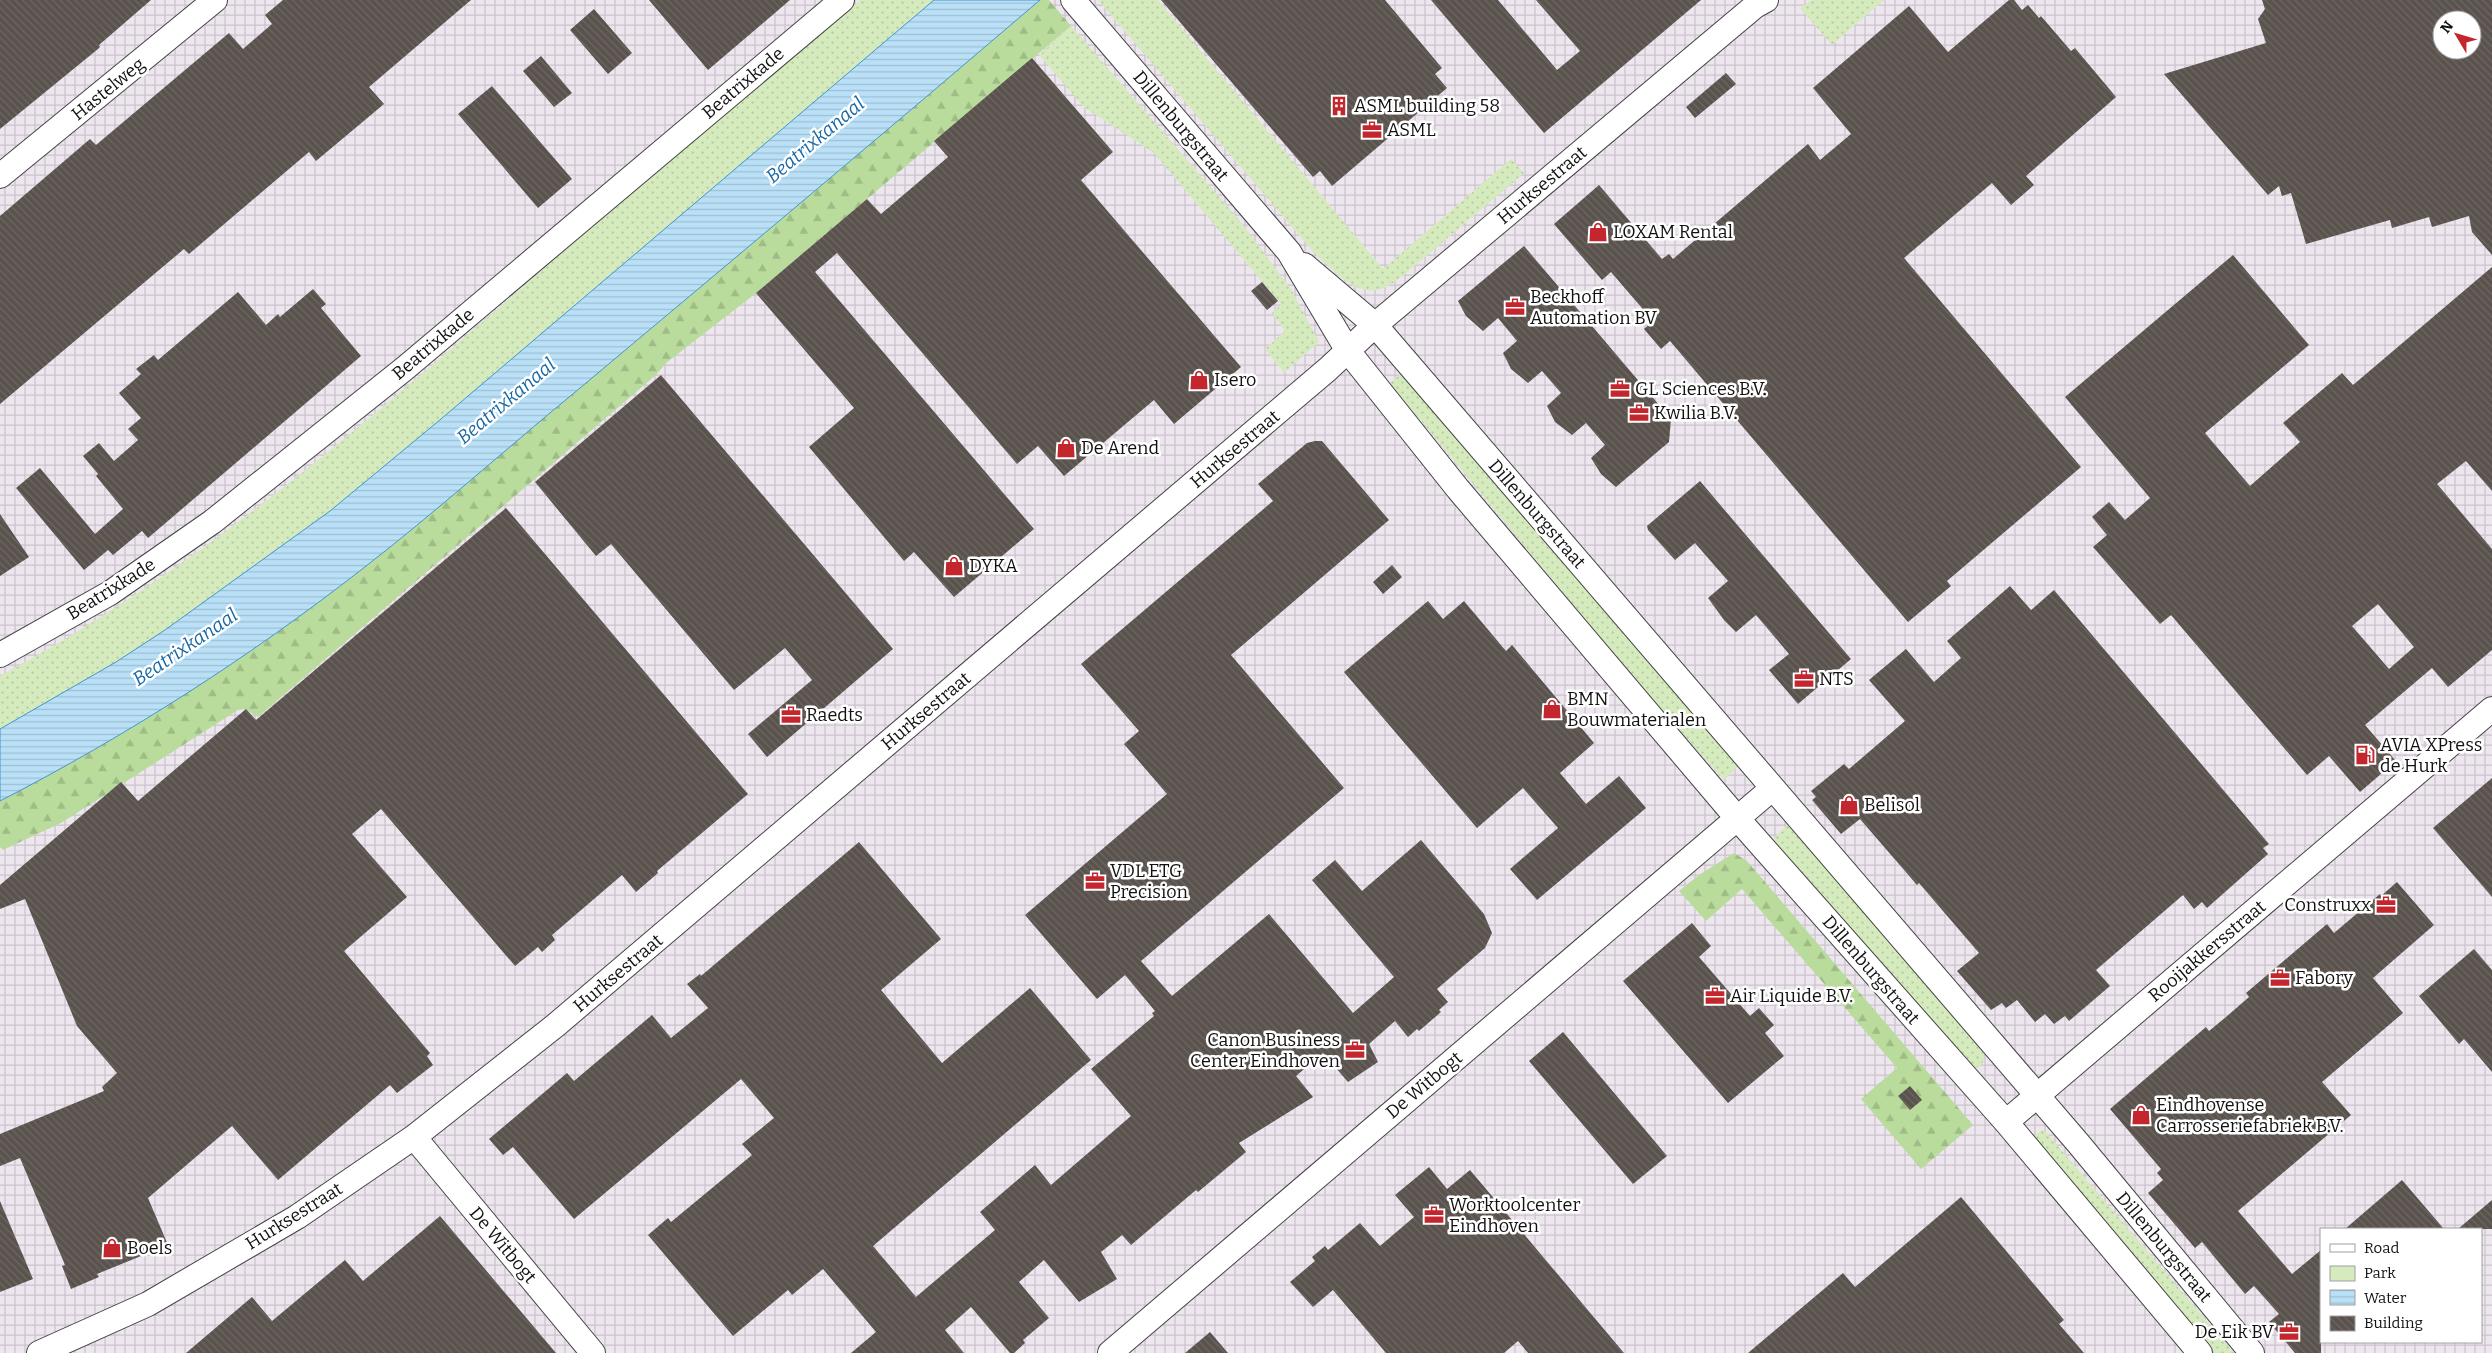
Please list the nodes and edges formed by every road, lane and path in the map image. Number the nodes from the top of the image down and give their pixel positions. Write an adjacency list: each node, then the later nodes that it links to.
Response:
1 (216, 0): 5 (street, Hastelweg)
2 (842, 0): 9 (street, Beatrixkade)
3 (1073, 0): 6 (street, Dillenburgstraat)
4 (1766, 0): 7 (street, Hurksestraat)
5 (0, 176)
6 (1289, 252): 7 (street, Dillenburgstraat); 8 (street, Dillenburgstraat)
7 (1375, 325): 8 (street, Hurksestraat); 11 (street, Dillenburgstraat)
8 (1348, 351): 12 (street, Dillenburgstraat); 15 (street, Hurksestraat)
9 (0, 654)
10 (2492, 709): 13 (street, Rooijakkersstraat)
11 (1773, 788): 12 (street); 13 (street, Dillenburgstraat)
12 (1737, 818): 14 (street, Dillenburgstraat); 18 (street, De Witbogt)
13 (2036, 1096): 14 (street); 20 (street, Dillenburgstraat)
14 (2006, 1122): 19 (street, Dillenburgstraat)
15 (414, 1137): 16 (street, Hurksestraat); 17 (street, De Witbogt)
16 (39, 1353)
17 (592, 1353)
18 (1110, 1353)
19 (2200, 1353)
20 (2252, 1353)

